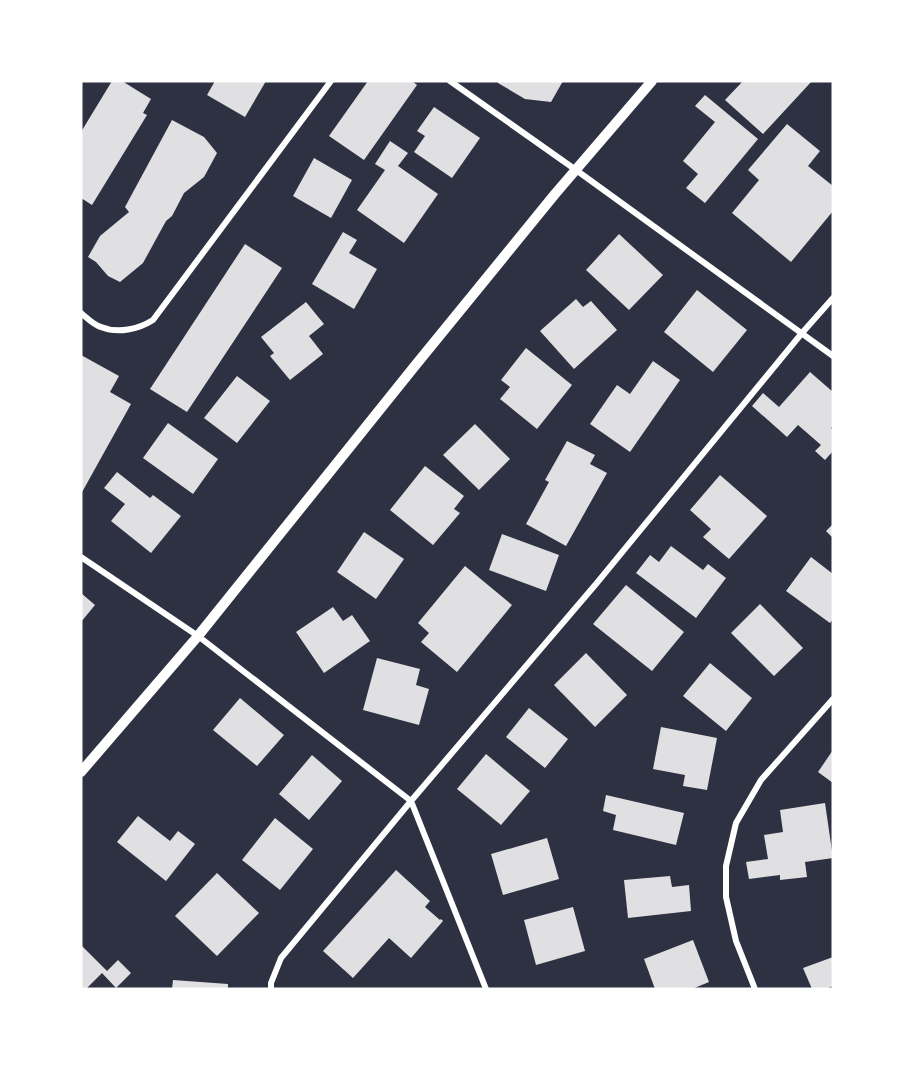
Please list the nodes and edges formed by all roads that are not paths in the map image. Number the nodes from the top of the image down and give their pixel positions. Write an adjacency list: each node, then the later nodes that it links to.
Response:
1 (331, 81): 6 (street)
2 (450, 81): 4 (street)
3 (651, 81): 4 (street)
4 (576, 170): 7 (street); 10 (street)
5 (833, 298): 7 (street)
6 (81, 313)
7 (802, 333): 8 (street); 13 (street)
8 (833, 356)
9 (81, 556): 10 (street)
10 (198, 636): 12 (street); 13 (street)
11 (833, 699): 16 (street)
12 (81, 772)
13 (411, 801): 14 (street); 15 (street)
14 (271, 989)
15 (486, 989)
16 (756, 989)

